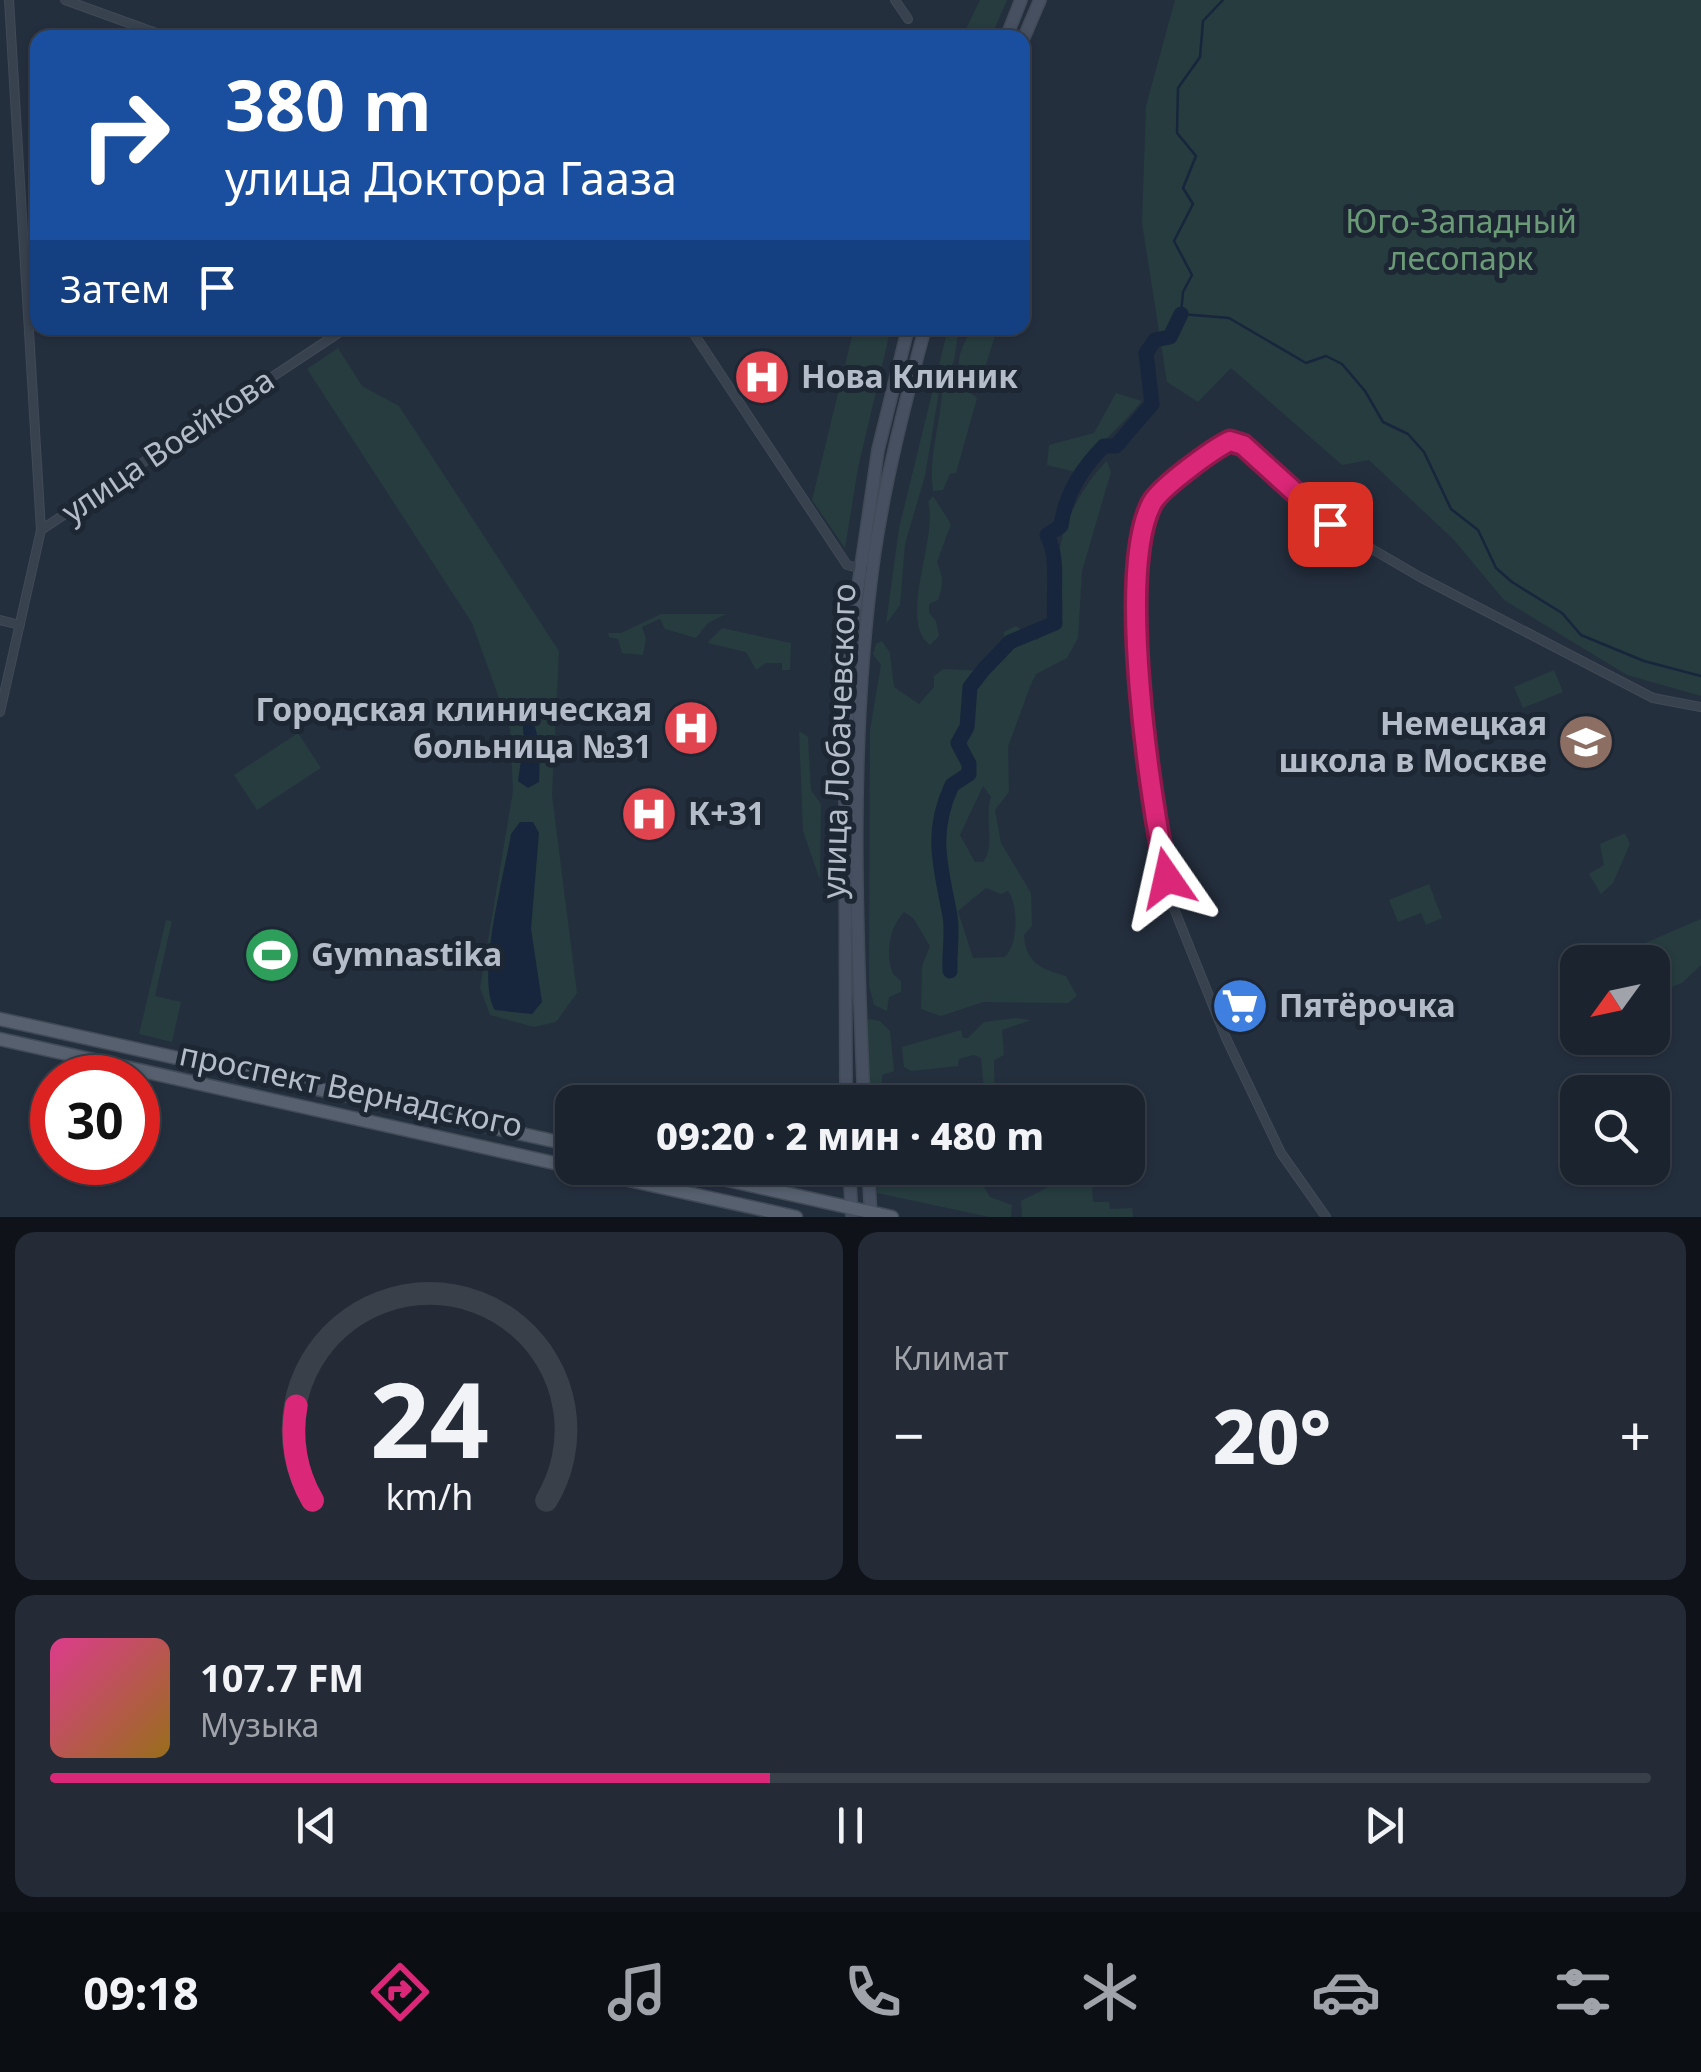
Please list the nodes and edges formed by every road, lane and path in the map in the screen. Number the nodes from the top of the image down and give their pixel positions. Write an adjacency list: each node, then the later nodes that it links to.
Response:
1 (9, 0): 14 (street)
2 (65, 0): 7 (street)
3 (896, 0): 6 (street)
4 (1021, 0): 8 (main road)
5 (1040, 0): 9 (main road)
6 (908, 19)
7 (148, 30)
8 (1009, 30)
9 (1027, 30)
10 (335, 335): 14 (street, улица Воейкова)
11 (695, 335): 15 (street)
12 (906, 335): 15 (main road, улица Лобачевского)
13 (923, 335): 16 (main road, улица Лобачевского)
14 (41, 530): 18 (street)
15 (857, 568): 16 (street); 24 (main road, улица Лобачевского)
16 (872, 570): 25 (main road, улица Лобачевского)
17 (0, 620): 18 (street)
18 (20, 625): 20 (street)
19 (1701, 707): 37 (street)
20 (0, 712)
21 (0, 1020): 23 (main road, проспект Вернадского)
22 (0, 1039): 26 (main road, проспект Вернадского)
23 (272, 1078): 26 (street); 27 (main road, проспект Вернадского)
24 (846, 1085)
25 (864, 1085)
26 (266, 1100): 28 (main road, проспект Вернадского)
27 (555, 1141)
28 (555, 1163)
29 (653, 1185): 35 (main road, проспект Вернадского)
30 (741, 1185): 33 (main road)
31 (850, 1185): 33 (main road)
32 (869, 1185): 34 (main road)
33 (852, 1213): 34 (main road)
34 (871, 1214): 36 (main road)
35 (796, 1217)
36 (892, 1217)
37 (1326, 1217)

